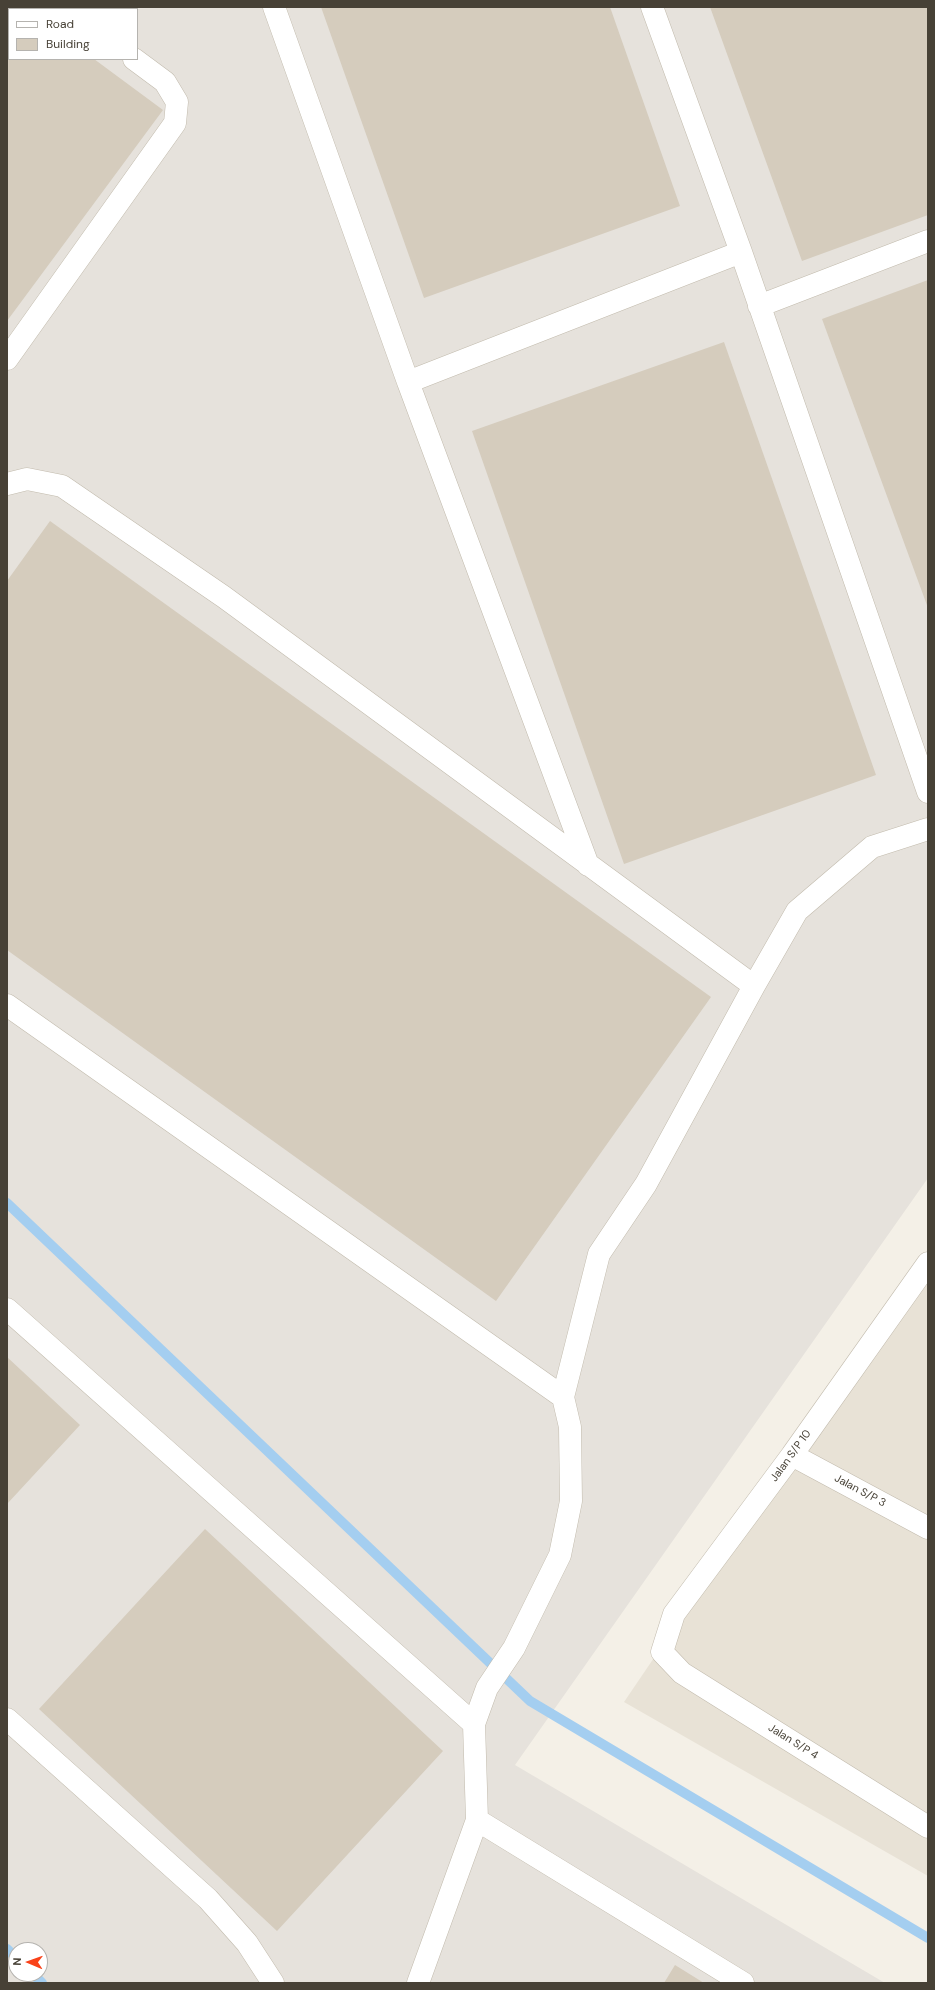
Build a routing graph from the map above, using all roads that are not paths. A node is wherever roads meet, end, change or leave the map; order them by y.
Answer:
1 (274, 7) edge
2 (652, 7) edge
3 (135, 60) edge
4 (928, 241) edge
5 (741, 252) junction
6 (759, 306) junction
7 (7, 359) edge
8 (408, 382) junction
9 (7, 484) edge
10 (928, 792) edge
11 (928, 829) edge
12 (588, 865) junction
13 (754, 986) junction
14 (7, 1005) edge
15 (928, 1263) edge
16 (7, 1309) edge
17 (563, 1397) junction
18 (792, 1454) junction
19 (928, 1528) edge
20 (662, 1652) joint
21 (7, 1719) edge
22 (474, 1724) junction
23 (477, 1820) junction
24 (928, 1827) edge
25 (273, 1983) edge
26 (418, 1983) edge
27 (743, 1983) edge

1 - 8 street
2 - 5 street
3 - 7 street
4 - 6 street
5 - 6 street
5 - 8 street
6 - 10 street
8 - 12 street
9 - 12 street
11 - 13 street
12 - 13 street
13 - 17 street
14 - 17 street
15 - 18 street, Jalan S/P 10
16 - 22 street
17 - 22 street
18 - 19 street, Jalan S/P 3
18 - 20 street, Jalan S/P 10
20 - 24 street, Jalan S/P 4
21 - 25 street
22 - 23 street
23 - 26 street
23 - 27 street

